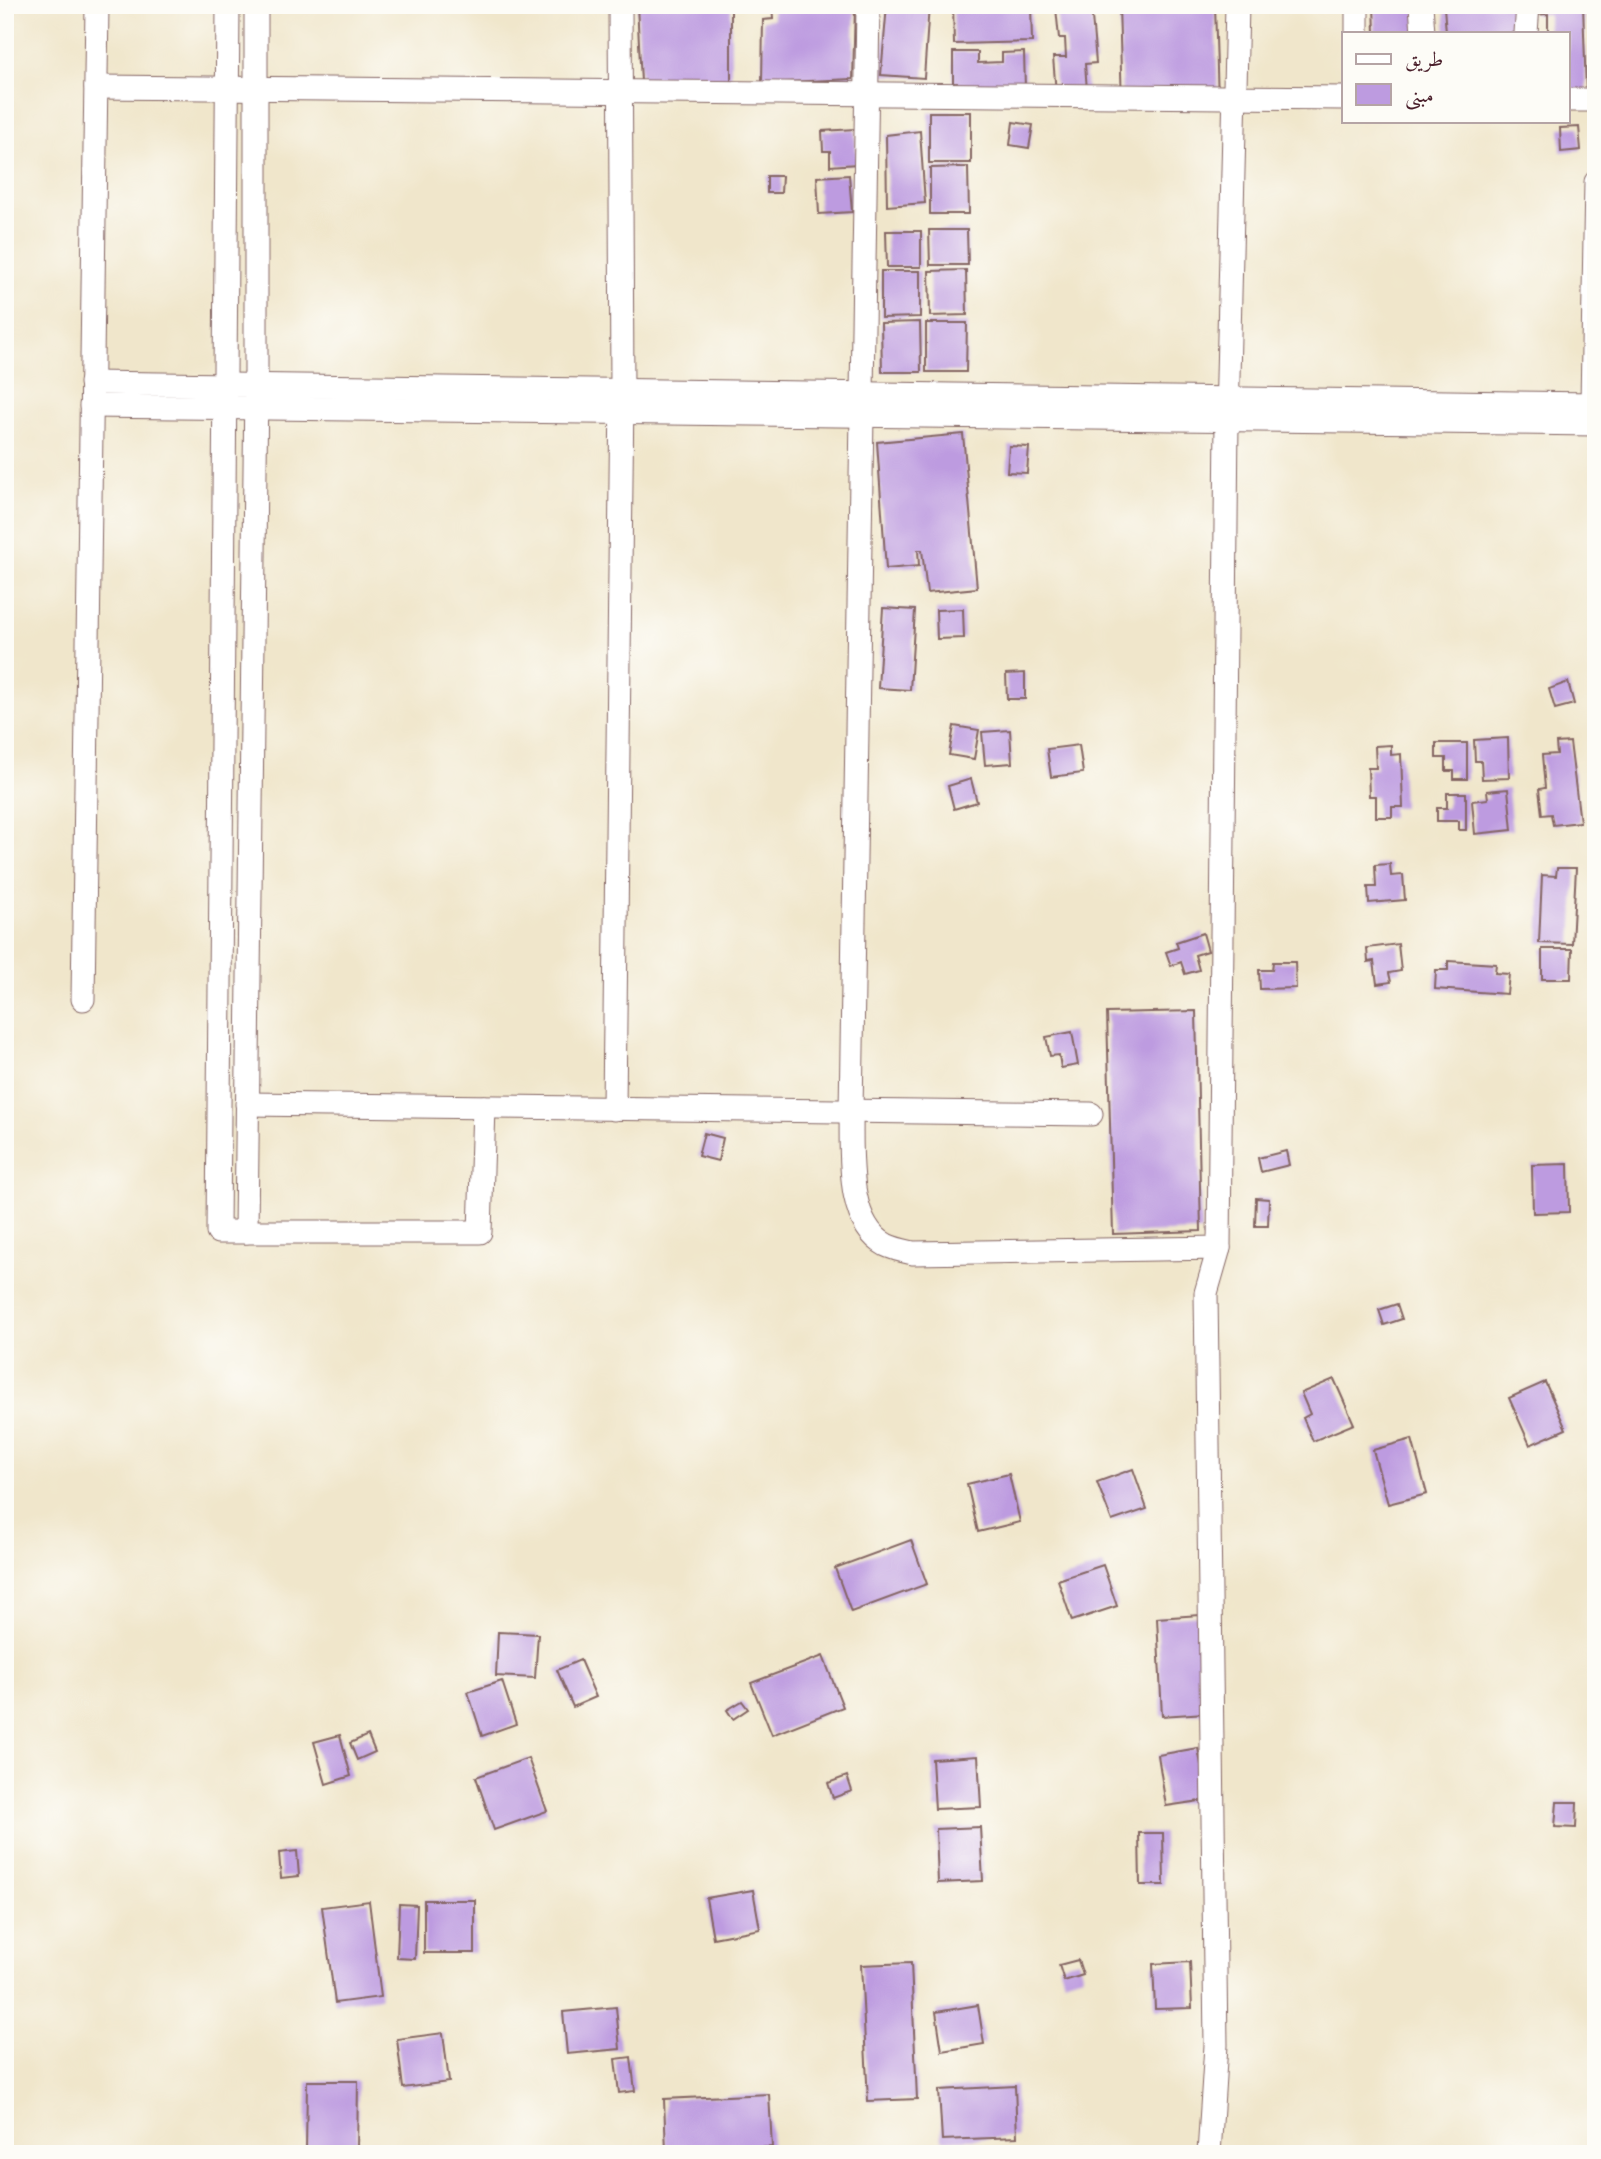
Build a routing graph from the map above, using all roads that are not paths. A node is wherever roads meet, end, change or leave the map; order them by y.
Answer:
1 (97, 5) edge
2 (228, 5) edge
3 (256, 5) edge
4 (620, 5) edge
5 (868, 5) edge
6 (1237, 5) edge
7 (1357, 5) edge
8 (1421, 5) edge
9 (1528, 5) edge
10 (1357, 32) edge
11 (1423, 32) edge
12 (1526, 32) edge
13 (96, 87) junction
14 (227, 88) junction
15 (256, 88) junction
16 (621, 92) junction
17 (867, 94) junction
18 (1236, 97) junction
19 (1342, 98) edge
20 (1570, 100) edge
21 (1596, 100) edge
22 (1596, 182) edge
23 (1595, 217) edge
24 (225, 384) junction
25 (91, 394) junction
26 (256, 396) junction
27 (622, 401) junction
28 (862, 404) junction
29 (225, 407) junction
30 (1227, 409) junction
31 (1594, 410) edge
32 (83, 999) dead end
33 (247, 1104) junction
34 (484, 1107) junction
35 (614, 1109) junction
36 (851, 1112) junction
37 (1091, 1114) dead end
38 (246, 1232) junction
39 (1219, 1248) junction
40 (1209, 2154) edge

1 - 13 street
2 - 14 street
3 - 15 street
4 - 16 street
5 - 17 street
6 - 18 street
7 - 10 street
8 - 11 street
9 - 12 street
13 - 14 street
13 - 25 street
14 - 15 street
14 - 24 street
15 - 16 street
15 - 26 street
16 - 17 street
16 - 27 street
17 - 18 street
17 - 28 street
18 - 19 street
18 - 30 street
20 - 21 street
22 - 23 street
23 - 31 street
24 - 25 street
24 - 26 street
24 - 29 street
25 - 29 street
25 - 32 street
26 - 27 street
26 - 29 street
26 - 33 street
27 - 28 street
27 - 35 street
28 - 30 street
28 - 36 street
29 - 38 street
30 - 31 street
30 - 39 street
33 - 34 street
33 - 38 street
34 - 35 street
34 - 38 street
35 - 36 street
36 - 37 street
36 - 39 street
39 - 40 street

